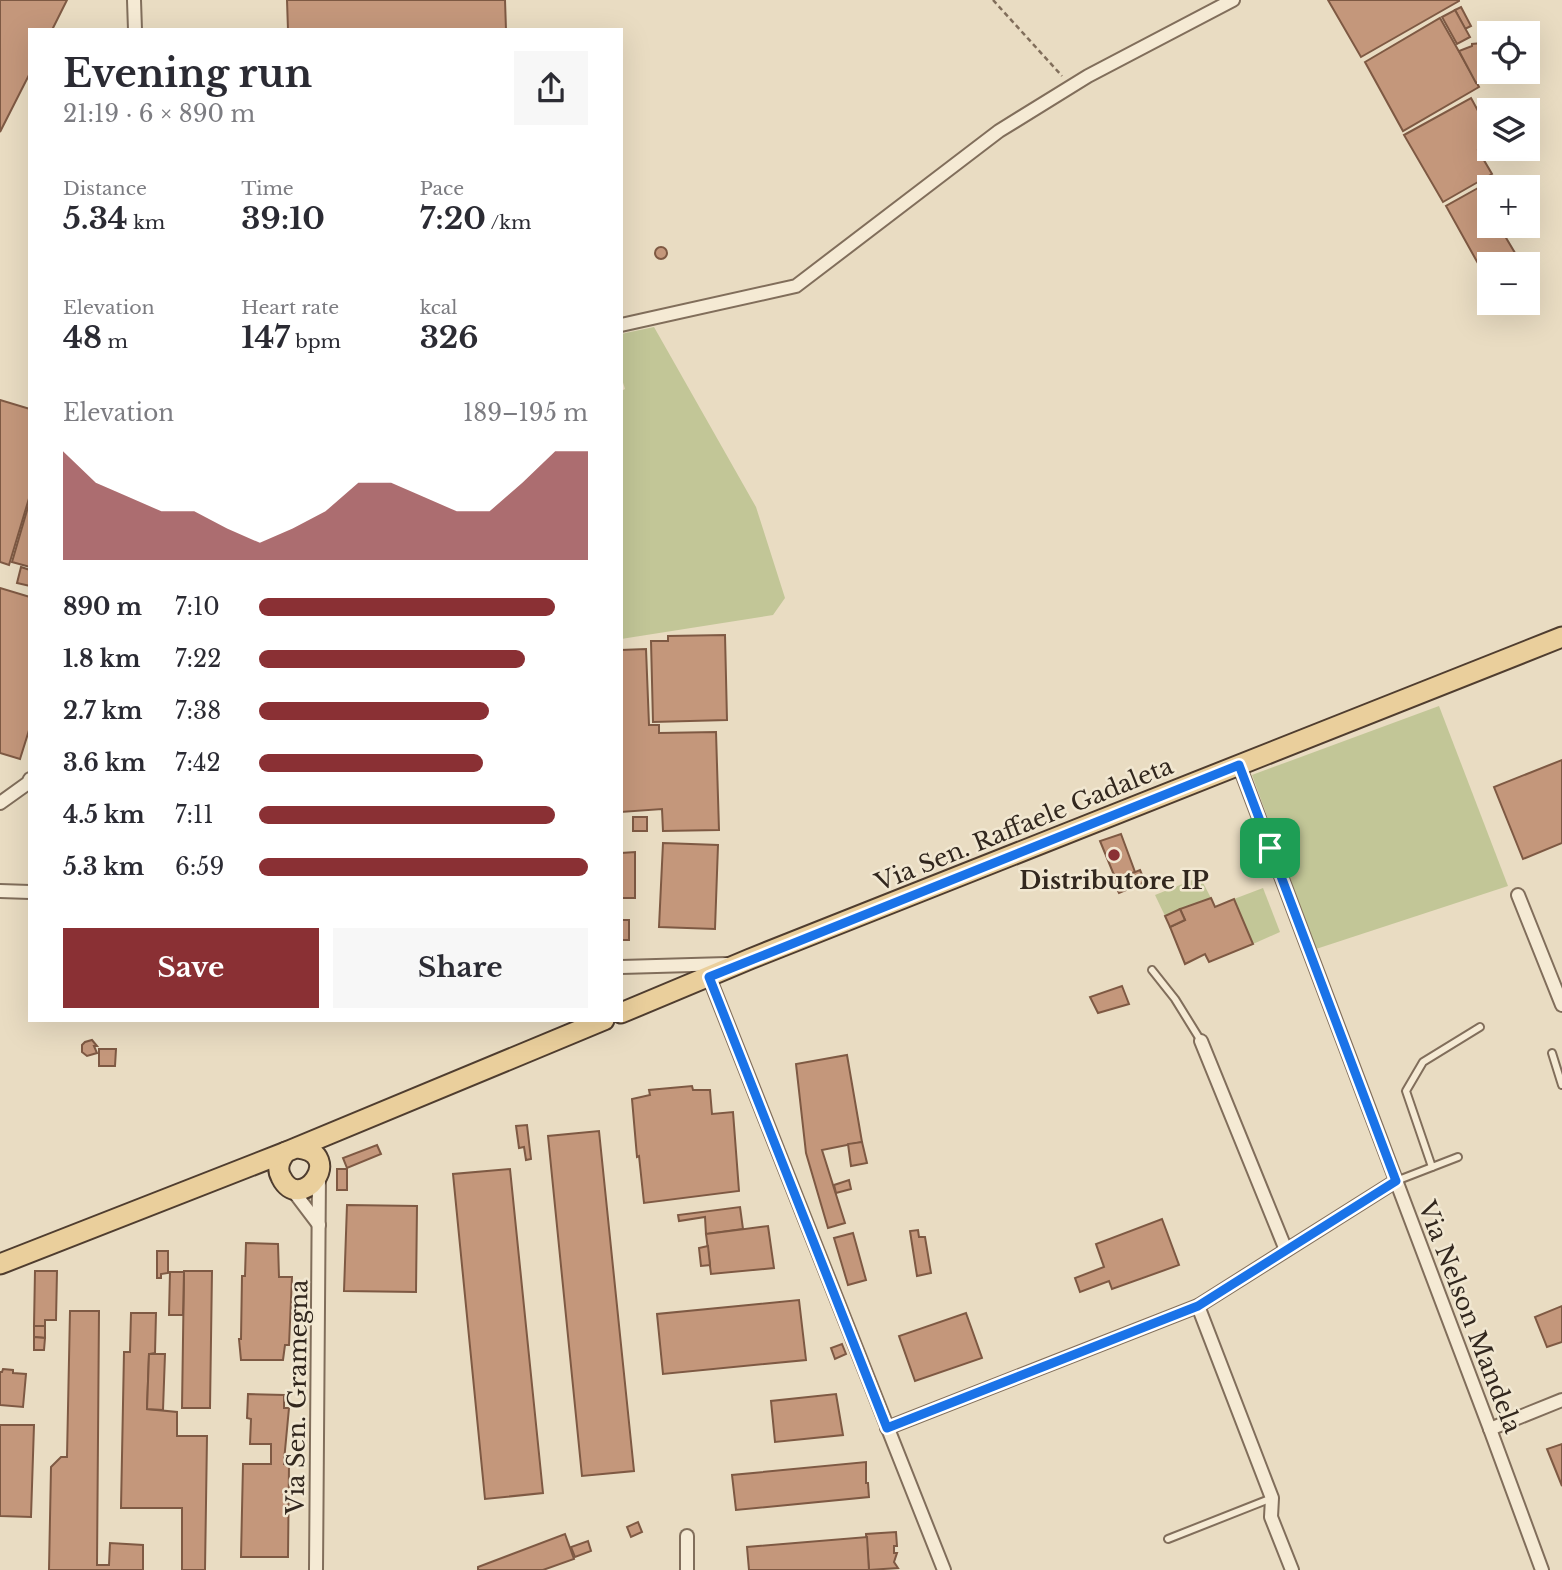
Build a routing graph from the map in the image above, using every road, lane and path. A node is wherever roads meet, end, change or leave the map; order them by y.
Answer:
1 (134, 0) edge
2 (993, 0) edge
3 (1233, 0) edge
4 (135, 28) edge
5 (1072, 86) junction
6 (623, 325) edge
7 (1562, 637) edge
8 (1239, 765) junction
9 (28, 783) edge
10 (0, 803) edge
11 (0, 891) edge
12 (28, 892) edge
13 (1518, 895) dead end
14 (738, 964) junction
15 (623, 967) edge
16 (1152, 970) dead end
17 (709, 977) junction
18 (1562, 1005) edge
19 (623, 1012) edge
20 (599, 1022) edge
21 (1480, 1027) dead end
22 (1201, 1041) joint
23 (1552, 1053) dead end
24 (1562, 1086) edge
25 (349, 1125) junction
26 (292, 1150) junction
27 (1458, 1157) dead end
28 (1432, 1167) junction
29 (319, 1168) junction
30 (236, 1170) junction
31 (1396, 1181) junction
32 (286, 1183) junction
33 (320, 1225) junction
34 (1286, 1250) junction
35 (0, 1264) edge
36 (1198, 1306) junction
37 (1562, 1400) edge
38 (887, 1428) junction
39 (1490, 1429) junction
40 (1272, 1498) junction
41 (687, 1536) dead end
42 (1168, 1539) dead end
43 (316, 1570) edge
44 (687, 1570) edge
45 (944, 1570) edge
46 (1292, 1570) edge
47 (1542, 1570) edge

1 - 4 street
2 - 5 path
3 - 5 street
5 - 6 street
7 - 8 main road, Via Sen. Raffaele Gadaleta
8 - 14 main road, Via Sen. Raffaele Gadaleta
8 - 31 street, Via Nelson Mandela
9 - 10 street
11 - 12 street
13 - 18 street
14 - 15 street
14 - 17 main road, Via Sen. Raffaele Gadaleta
16 - 22 lane
17 - 19 main road, Via Sen. Raffaele Gadaleta
17 - 38 street
20 - 25 main road
21 - 28 lane
22 - 34 street
23 - 24 lane
25 - 26 main road
25 - 29 main road
26 - 29 main road
26 - 30 main road
26 - 32 main road
27 - 28 lane
28 - 31 lane
29 - 32 main road
29 - 33 street, Via Sen. Gramegna
30 - 32 main road
30 - 35 main road
31 - 34 street
31 - 39 street, Via Nelson Mandela
32 - 33 street
33 - 43 street, Via Sen. Gramegna
34 - 36 street
36 - 38 street
36 - 40 street
37 - 39 street
38 - 45 street
39 - 47 street, Via Nelson Mandela
40 - 42 lane
40 - 46 street
41 - 44 street

